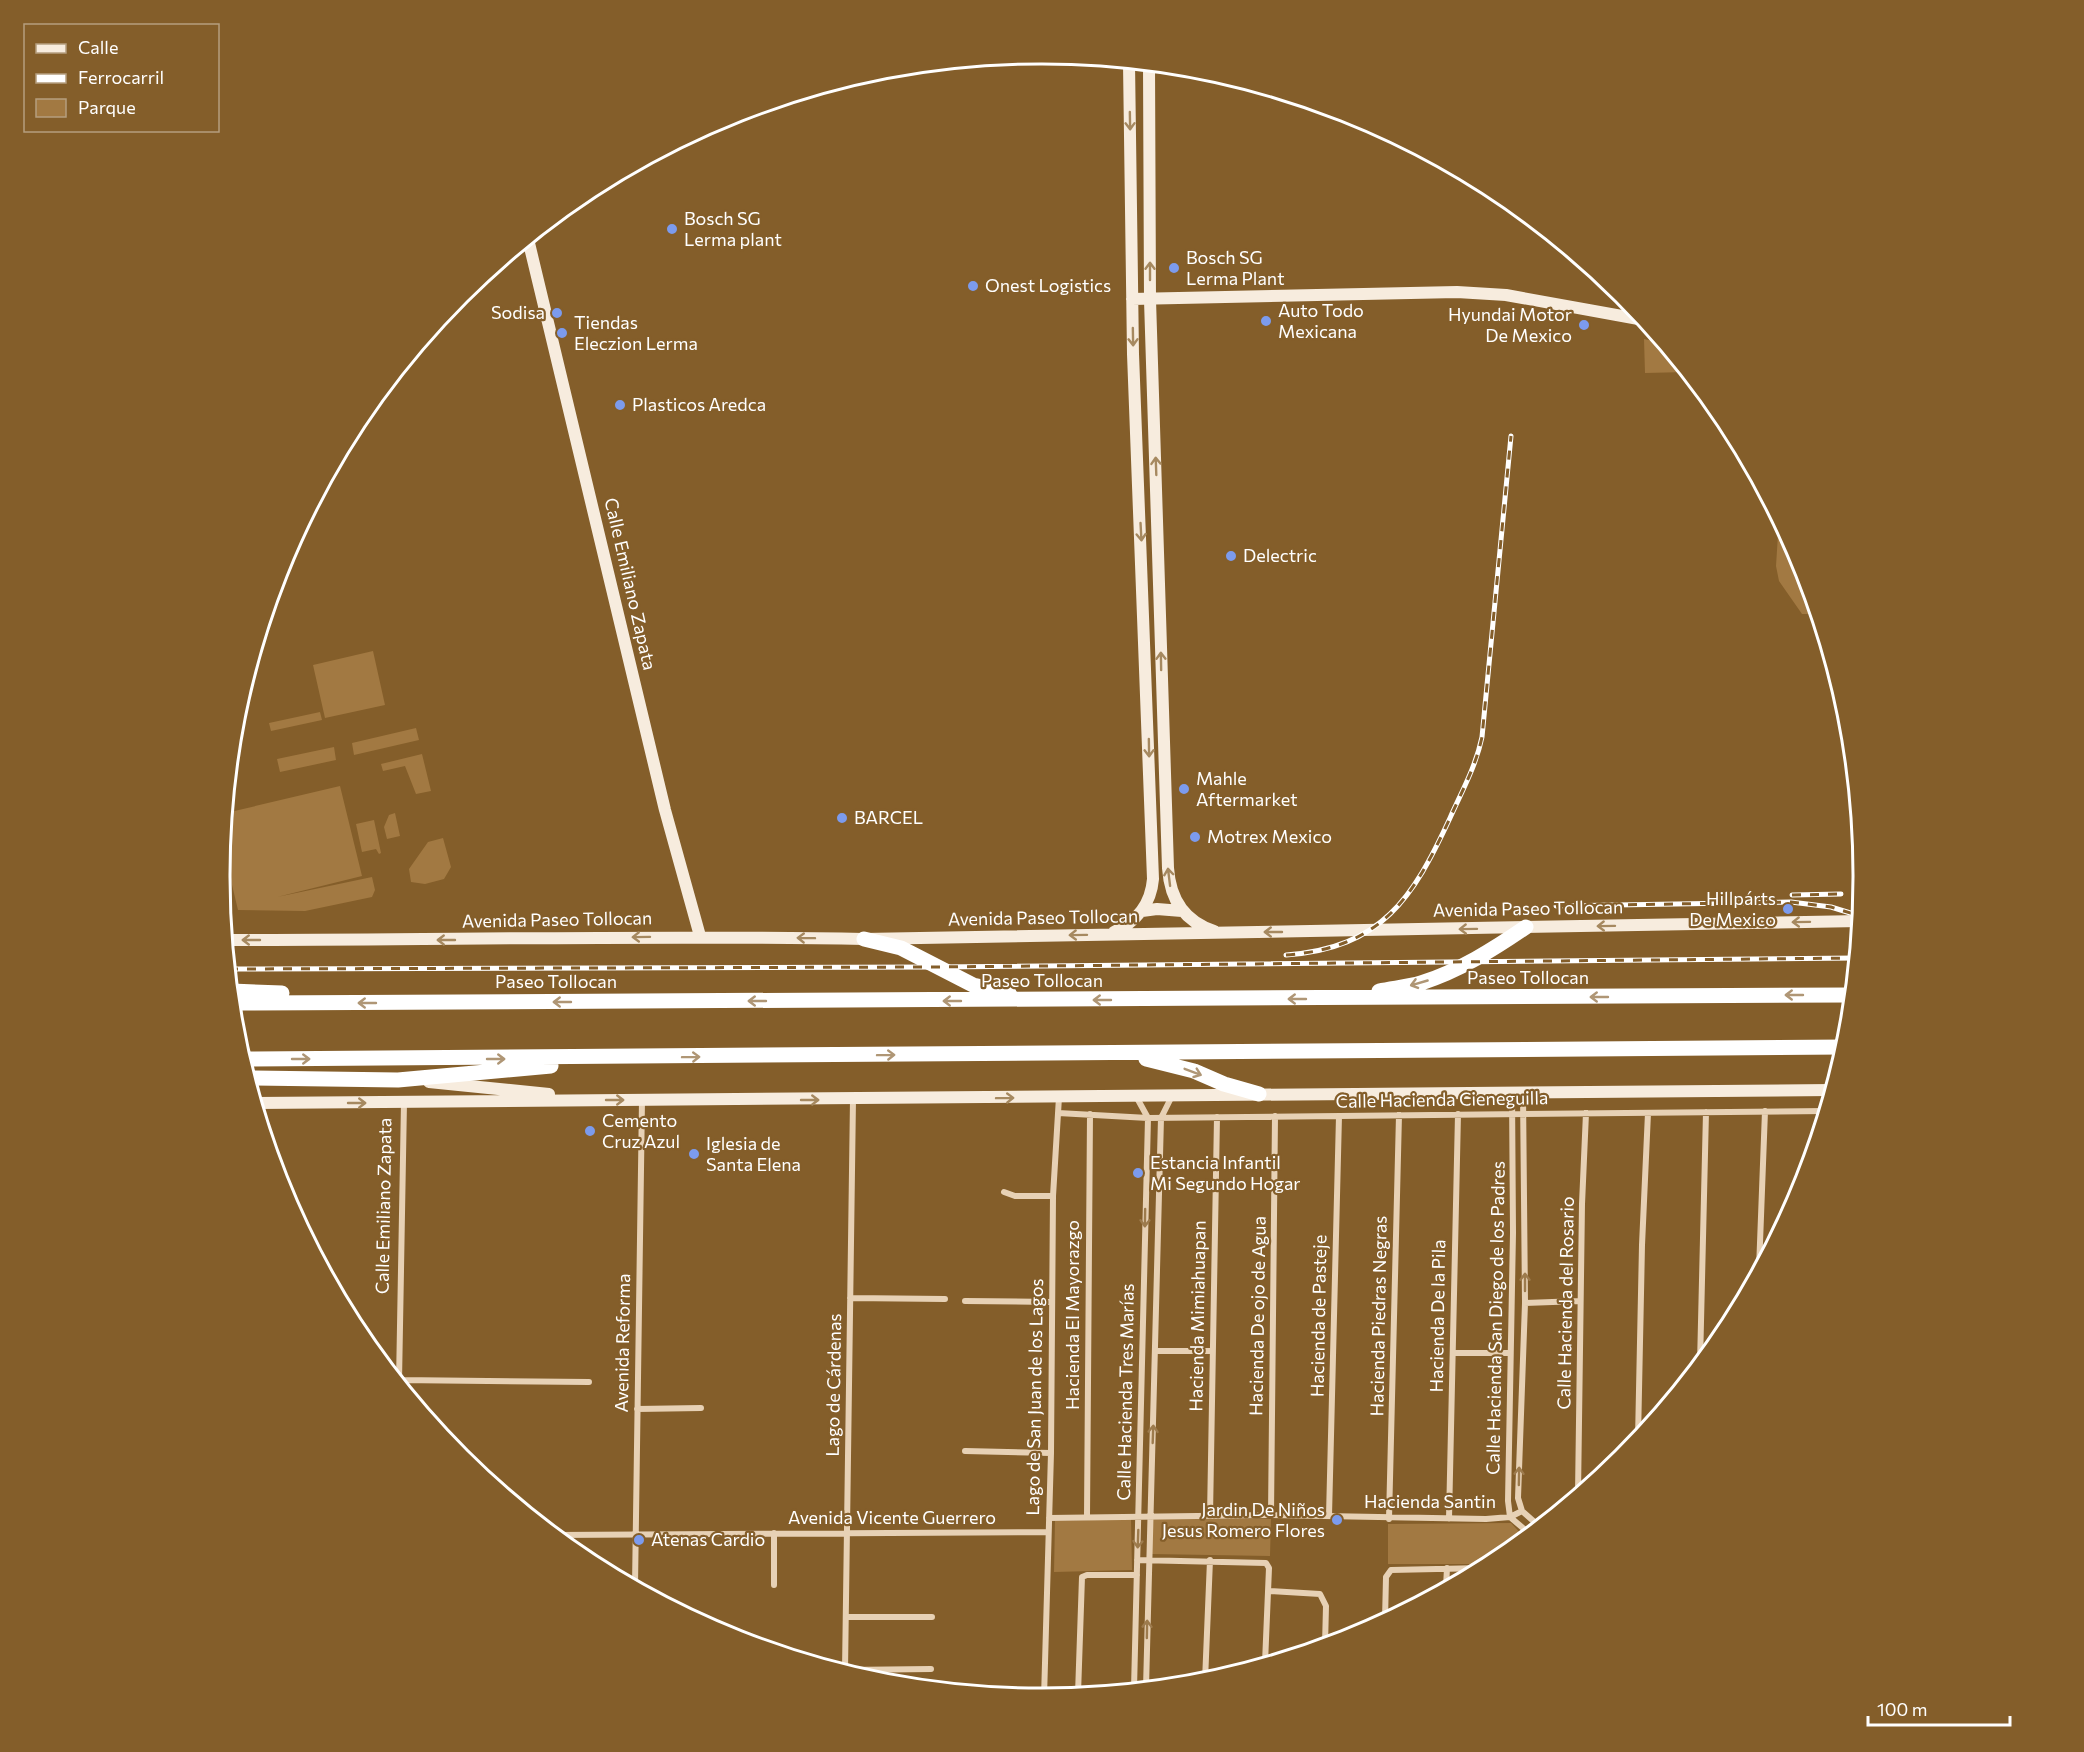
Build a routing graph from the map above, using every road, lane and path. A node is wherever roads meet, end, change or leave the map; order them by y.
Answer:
1 (1129, 69) edge
2 (1149, 71) edge
3 (530, 247) edge
4 (1132, 299) junction
5 (1150, 300) junction
6 (1630, 317) edge
7 (1143, 565) junction
8 (1159, 566) junction
9 (1148, 720) junction
10 (1162, 720) junction
11 (1150, 796) junction
12 (1165, 796) junction
13 (1142, 911) junction
14 (1182, 911) junction
15 (1852, 921) edge
16 (1526, 927) junction
17 (1218, 932) junction
18 (1102, 935) junction
19 (700, 936) junction
20 (864, 939) junction
21 (233, 940) edge
22 (239, 991) edge
23 (1845, 995) edge
24 (1355, 999) junction
25 (1031, 1001) junction
26 (241, 1003) edge
27 (322, 1003) junction
28 (1835, 1047) edge
29 (1116, 1053) junction
30 (567, 1058) junction
31 (252, 1059) edge
32 (256, 1078) edge
33 (398, 1080) junction
34 (1825, 1090) edge
35 (1518, 1093) junction
36 (1259, 1094) junction
37 (1059, 1097) junction
38 (1137, 1098) junction
39 (1171, 1098) junction
40 (853, 1099) junction
41 (576, 1100) junction
42 (642, 1100) junction
43 (404, 1102) junction
44 (263, 1103) edge
45 (1765, 1111) junction
46 (1706, 1112) junction
47 (1818, 1112) edge
48 (1058, 1113) junction
49 (1586, 1113) junction
50 (1648, 1113) junction
51 (1090, 1114) junction
52 (1458, 1114) junction
53 (1513, 1114) junction
54 (1524, 1114) junction
55 (1399, 1115) junction
56 (1275, 1116) junction
57 (1339, 1116) junction
58 (1217, 1117) junction
59 (1148, 1118) junction
60 (1161, 1118) junction
61 (1004, 1192) dead end
62 (1053, 1196) junction
63 (1513, 1233) junction
64 (1524, 1233) junction
65 (1760, 1255) edge
66 (1144, 1264) junction
67 (1157, 1264) junction
68 (850, 1298) junction
69 (945, 1299) dead end
70 (966, 1301) dead end
71 (1580, 1301) junction
72 (1051, 1302) junction
73 (1525, 1303) junction
74 (1700, 1350) edge
75 (1155, 1351) junction
76 (1211, 1351) junction
77 (1452, 1353) junction
78 (1510, 1353) junction
79 (399, 1371) edge
80 (407, 1381) edge
81 (589, 1382) dead end
82 (1521, 1401) junction
83 (1509, 1402) junction
84 (701, 1408) dead end
85 (637, 1409) junction
86 (1141, 1412) junction
87 (1153, 1412) junction
88 (1638, 1426) edge
89 (965, 1451) dead end
90 (1051, 1453) junction
91 (1578, 1485) edge
92 (1522, 1511) junction
93 (1138, 1515) junction
94 (1150, 1515) junction
95 (1210, 1515) junction
96 (1271, 1515) junction
97 (1329, 1516) junction
98 (1087, 1517) junction
99 (1510, 1517) junction
100 (1049, 1518) junction
101 (1389, 1519) junction
102 (1449, 1519) junction
103 (1534, 1522) edge
104 (1524, 1529) edge
105 (1048, 1532) junction
106 (774, 1533) junction
107 (847, 1533) junction
108 (636, 1534) junction
109 (569, 1535) edge
110 (1137, 1560) junction
111 (1149, 1560) junction
112 (1210, 1560) junction
113 (1447, 1568) junction
114 (1466, 1568) edge
115 (1137, 1575) junction
116 (635, 1578) edge
117 (1446, 1580) edge
118 (774, 1585) dead end
119 (1268, 1591) junction
120 (1385, 1611) edge
121 (846, 1617) junction
122 (932, 1617) dead end
123 (1325, 1636) edge
124 (1265, 1656) edge
125 (845, 1663) edge
126 (931, 1669) dead end
127 (876, 1670) edge
128 (1205, 1671) edge
129 (1146, 1681) edge
130 (1134, 1682) edge
131 (1078, 1687) edge
132 (1044, 1688) edge

1 -> 4 main road
5 -> 2 main road
3 - 19 main road, Calle Emiliano Zapata
4 - 5 main road
4 -> 7 main road
5 - 6 main road
8 -> 5 main road
7 - 8 street
7 - 9 main road
10 -> 8 main road
9 - 10 street
9 -> 11 main road
10 - 12 main road
11 - 12 street
11 - 13 main road
14 -> 12 main road
13 - 14 main road
13 - 18 main road
14 - 17 main road
15 -> 16 main road, Avenida Paseo Tollocan
16 -> 17 main road, Avenida Paseo Tollocan
16 -> 24 highway
17 - 18 main road, Avenida Paseo Tollocan
18 -> 20 main road, Avenida Paseo Tollocan
20 -> 19 main road, Avenida Paseo Tollocan
19 -> 21 main road, Avenida Paseo Tollocan
20 - 25 highway
22 - 27 highway
23 -> 24 highway, Paseo Tollocan
24 -> 25 highway, Paseo Tollocan
25 -> 27 highway, Paseo Tollocan
26 - 27 highway, Paseo Tollocan
28 - 29 highway
30 -> 29 highway
29 -> 36 highway
31 -> 30 highway
30 - 33 highway
32 - 33 highway
33 - 41 main road
34 - 35 main road
35 - 36 main road
35 - 53 street, Calle Hacienda San Diego de los Padres
35 - 54 street, Calle Hacienda San Diego de los Padres
36 - 39 main road
37 - 38 main road
40 -> 37 main road
37 - 48 street, Lago de San Juan de los Lagos
38 - 39 main road
38 - 59 street
39 - 60 street, Calle Hacienda Tres Marías
42 -> 40 main road
40 - 68 street, Lago de Cárdenas
41 -> 42 main road
41 - 43 main road
42 - 85 street, Avenida Reforma
44 -> 43 main road
43 - 79 street, Calle Emiliano Zapata
45 - 46 street, Calle Hacienda Cieneguilla
45 - 47 street, Calle Hacienda Cieneguilla
45 - 65 street
46 - 50 street, Calle Hacienda Cieneguilla
46 - 74 street
48 - 51 street, Calle Hacienda Cieneguilla
48 - 62 street, Lago de San Juan de los Lagos
49 - 50 street, Calle Hacienda Cieneguilla
49 - 54 street, Calle Hacienda Cieneguilla
49 - 71 street, Calle Hacienda del Rosario
50 - 88 street
51 - 59 street, Calle Hacienda Cieneguilla
51 - 98 street, Hacienda El Mayorazgo
52 - 53 street, Calle Hacienda Cieneguilla
52 - 55 street, Calle Hacienda Cieneguilla
52 - 77 street, Hacienda De la Pila
53 - 54 street, Calle Hacienda Cieneguilla
53 - 63 street, Calle Hacienda San Diego de los Padres
54 - 64 street, Calle Hacienda San Diego de los Padres
55 - 57 street, Calle Hacienda Cieneguilla
55 - 101 street, Hacienda Piedras Negras
56 - 57 street, Calle Hacienda Cieneguilla
56 - 58 street, Calle Hacienda Cieneguilla
56 - 96 street, Hacienda De ojo de Agua
57 - 97 street, Hacienda de Pasteje
58 - 60 street, Calle Hacienda Cieneguilla
58 - 76 street, Hacienda Mimiahuapan
59 - 60 street, Calle Hacienda Cieneguilla
59 -> 66 street, Calle Hacienda Tres Marías
60 - 67 street, Calle Hacienda Tres Marías
61 - 62 street
62 - 72 street, Lago de San Juan de los Lagos
63 - 64 street
63 - 78 street, Calle Hacienda San Diego de los Padres
73 -> 64 street, Calle Hacienda San Diego de los Padres
66 - 67 street
66 - 86 street, Calle Hacienda Tres Marías
67 - 75 street, Calle Hacienda Tres Marías
68 - 69 street
68 - 107 street, Lago de Cárdenas
70 - 72 street
71 - 73 street
71 - 91 street, Calle Hacienda del Rosario
72 - 90 street, Lago de San Juan de los Lagos
73 - 82 street, Calle Hacienda San Diego de los Padres
75 - 76 street
75 - 87 street, Calle Hacienda Tres Marías
76 - 95 street, Hacienda Mimiahuapan
77 - 78 street
77 - 102 street, Hacienda De la Pila
78 - 83 street, Calle Hacienda San Diego de los Padres
80 - 81 street
82 - 83 street
92 -> 82 street, Calle Hacienda San Diego de los Padres
83 - 99 street, Calle Hacienda San Diego de los Padres
84 - 85 street
85 - 108 street, Avenida Reforma
86 - 87 street
86 - 93 street, Calle Hacienda Tres Marías
94 -> 87 street, Calle Hacienda Tres Marías
89 - 90 street
90 - 100 street, Lago de San Juan de los Lagos
92 - 99 street, Hacienda Santin
92 - 103 street
93 - 94 street, Hacienda Santin
93 - 98 street, Hacienda Santin
93 -> 110 street, Calle Hacienda Tres Marías
94 - 95 street, Hacienda Santin
94 - 111 street, Calle Hacienda Tres Marías
95 - 96 street, Hacienda Santin
96 - 97 street, Hacienda Santin
97 - 101 street, Hacienda Santin
98 - 100 street, Hacienda Santin
99 - 102 street, Hacienda Santin
99 - 104 street
100 - 105 street, Lago de San Juan de los Lagos
101 - 102 street, Hacienda Santin
105 - 107 street, Avenida Vicente Guerrero
105 - 132 street, Lago de San Juan de los Lagos
106 - 107 street, Avenida Vicente Guerrero
106 - 108 street, Avenida Vicente Guerrero
106 - 118 street
107 - 121 street, Lago de Cárdenas
108 - 109 street, Avenida Vicente Guerrero
108 - 116 street, Avenida Reforma
110 - 111 street
110 - 115 street, Calle Hacienda Tres Marías
111 - 112 street
129 -> 111 street, Calle Hacienda Tres Marías
112 - 119 street
112 - 128 street
113 - 114 street
113 - 117 street
113 - 120 street
115 - 130 street, Calle Hacienda Tres Marías
115 - 131 street
119 - 123 street
119 - 124 street
121 - 122 street
121 - 125 street, Lago de Cárdenas
126 - 127 street

